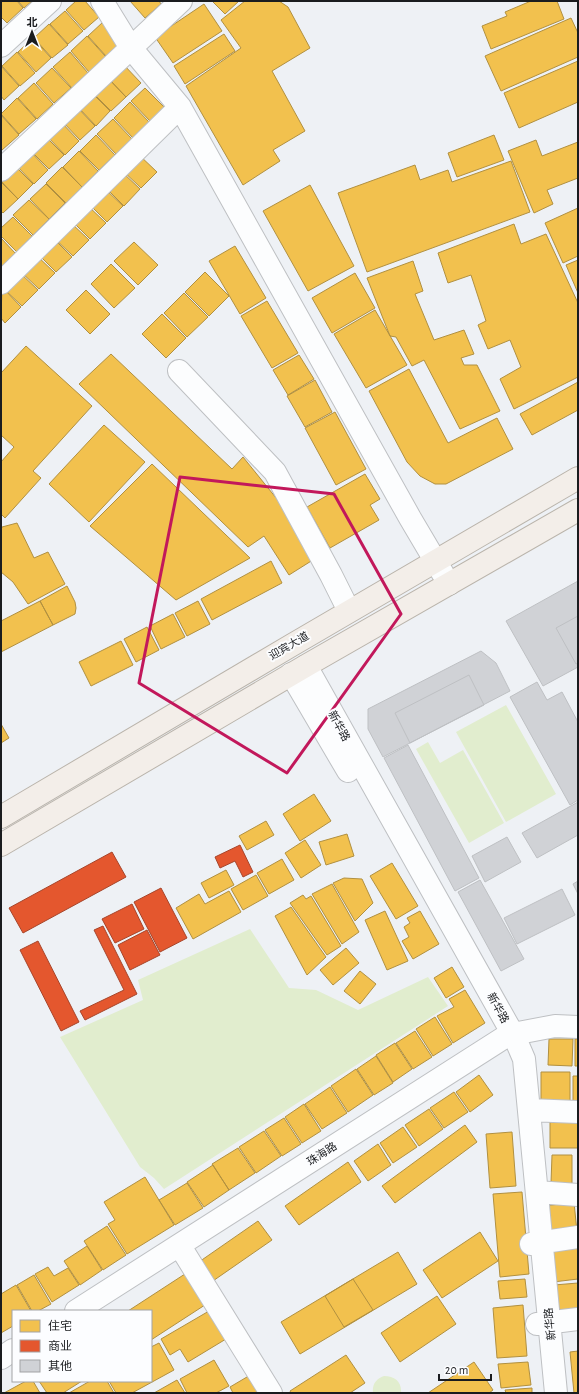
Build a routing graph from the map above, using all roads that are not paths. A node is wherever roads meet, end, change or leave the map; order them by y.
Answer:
1 (50, 1) edge
2 (102, 1) edge
3 (181, 1) edge
4 (1, 46) edge
5 (131, 48) junction
6 (180, 106) junction
7 (1, 170) edge
8 (1, 284) edge
9 (179, 371) dead end
10 (578, 478) edge
11 (578, 510) edge
12 (436, 560) junction
13 (449, 584) junction
14 (349, 611) junction
15 (298, 670) junction
16 (1, 817) edge
17 (1, 845) edge
18 (578, 1027) edge
19 (578, 1032) edge
20 (510, 1037) junction
21 (529, 1110) junction
22 (578, 1112) edge
23 (537, 1192) junction
24 (578, 1195) edge
25 (578, 1237) edge
26 (578, 1242) edge
27 (537, 1246) junction
28 (183, 1251) junction
29 (78, 1310) edge
30 (88, 1310) edge
31 (578, 1319) edge
32 (578, 1324) edge
33 (544, 1326) junction
34 (12, 1351) edge
35 (1, 1358) edge
36 (12, 1358) edge
37 (1, 1364) edge
38 (271, 1393) edge
39 (543, 1393) edge
40 (556, 1393) edge

1 - 4 street
2 - 5 street
3 - 5 street
5 - 6 street
5 - 7 street
6 - 8 street
6 - 12 street
9 - 14 street
10 - 12 main road, 迎宾大道
11 - 13 main road
12 - 13 street
12 - 14 main road, 迎宾大道
13 - 15 main road
14 - 16 main road, 迎宾大道
15 - 17 main road
15 - 20 street, 新华路
18 - 20 street, 珠海路
19 - 20 street, 珠海路
20 - 21 street, 新华路
20 - 27 street, 新华路
20 - 28 street, 珠海路
20 - 29 street, 珠海路
21 - 22 street
21 - 23 street, 新华路
23 - 24 street
23 - 27 street, 新华路
25 - 27 street
26 - 27 street
27 - 33 street, 新华路
28 - 30 street, 珠海路
28 - 38 street
31 - 33 street
32 - 33 street
33 - 39 street, 新华路
33 - 40 street, 新华路
34 - 35 street
36 - 37 street

